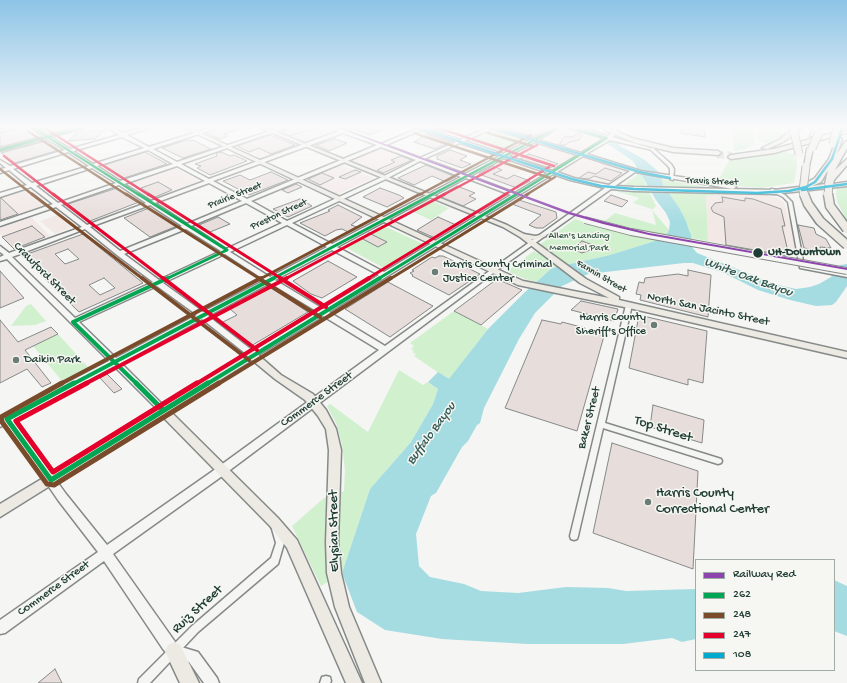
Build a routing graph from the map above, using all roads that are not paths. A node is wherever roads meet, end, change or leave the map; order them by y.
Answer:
1 (39, 159) edge
2 (82, 159) edge
3 (116, 159) edge
4 (167, 159) edge
5 (192, 159) edge
6 (252, 159) edge
7 (268, 159) edge
8 (337, 159) edge
9 (348, 159) edge
10 (420, 159) edge
11 (424, 159) edge
12 (498, 159) edge
13 (512, 159) edge
14 (574, 159) edge
15 (594, 159) edge
16 (664, 159) edge
17 (801, 159) edge
18 (807, 159) edge
19 (825, 159) edge
20 (831, 159) edge
21 (840, 159) edge
22 (0, 161) edge
23 (343, 161) junction
24 (847, 161) edge
25 (259, 162) junction
26 (177, 164) junction
27 (93, 166) junction
28 (804, 167) junction
29 (9, 168) junction
30 (634, 170) junction
31 (0, 171) edge
32 (552, 172) junction
33 (834, 172) junction
34 (468, 175) junction
35 (384, 178) junction
36 (672, 179) junction
37 (299, 180) junction
38 (208, 181) junction
39 (120, 183) junction
40 (807, 183) junction
41 (847, 184) edge
42 (32, 185) junction
43 (610, 187) junction
44 (773, 190) junction
45 (791, 191) junction
46 (518, 193) junction
47 (757, 193) junction
48 (0, 195) edge
49 (428, 196) junction
50 (339, 199) junction
51 (246, 201) junction
52 (151, 203) junction
53 (790, 204) junction
54 (57, 205) junction
55 (573, 214) junction
56 (478, 217) junction
57 (383, 220) junction
58 (286, 223) junction
59 (0, 224) edge
60 (187, 226) junction
61 (86, 227) junction
62 (847, 229) edge
63 (544, 235) junction
64 (522, 236) junction
65 (531, 243) junction
66 (434, 244) junction
67 (847, 245) edge
68 (331, 247) junction
69 (0, 248) edge
70 (227, 250) junction
71 (119, 254) junction
72 (8, 256) junction
73 (0, 259) edge
74 (493, 270) junction
75 (847, 272) edge
76 (384, 275) junction
77 (847, 275) edge
78 (270, 280) junction
79 (156, 283) junction
80 (628, 305) junction
81 (323, 312) junction
82 (202, 315) junction
83 (73, 322) junction
84 (385, 350) junction
85 (253, 355) junction
86 (847, 355) edge
87 (114, 362) junction
88 (313, 403) junction
89 (163, 410) junction
90 (3, 421) edge
91 (600, 424) junction
92 (718, 461) dead end
93 (222, 470) junction
94 (51, 480) junction
95 (0, 512) edge
96 (274, 522) junction
97 (574, 536) dead end
98 (104, 552) junction
99 (0, 628) edge
100 (174, 651) junction
101 (351, 677) edge
102 (143, 683) edge
103 (190, 683) edge
104 (212, 683) edge
105 (372, 683) edge

1 - 29 street
2 - 27 street
3 - 27 street
4 - 26 street
5 - 26 street
6 - 25 main road, North San Jacinto Street
7 - 25 street
8 - 23 main road, Fannin Street
9 - 23 street, Prairie Street
10 - 35 street, Preston Street
11 - 34 street
12 - 34 street
13 - 32 street, Travis Street
14 - 32 street
15 - 30 street
16 - 36 street
17 - 28 highway, bridge
18 - 28 highway
19 - 44 highway
20 - 40 highway
21 - 33 highway
22 - 29 street
23 - 35 main road, Fannin Street
23 - 37 street, Prairie Street
24 - 33 highway
25 - 37 main road, North San Jacinto Street
25 - 38 street
26 - 38 street
26 - 39 street
27 - 39 street
27 - 42 street
28 - 40 highway, bridge
29 - 31 street
29 - 42 street
30 - 36 street
30 - 43 street, Commerce Street
32 - 43 street, Travis Street
32 - 46 street
33 - 62 highway, bridge
34 - 46 street
34 - 49 street
35 - 49 main road, Fannin Street
35 - 50 street, Preston Street
36 - 44 street
37 - 50 main road, North San Jacinto Street
37 - 51 street, Prairie Street
38 - 51 street
38 - 52 street
39 - 52 street
39 - 54 street
40 - 44 highway
40 - 45 highway
40 - 67 highway, bridge
41 - 45 highway
42 - 48 street
42 - 54 street
43 - 47 street, Travis Street
43 - 55 street, Commerce Street
44 - 45 highway
44 - 47 street, Travis Street
44 - 53 street
45 - 53 highway
46 - 56 street
47 - 53 street
49 - 56 main road, Fannin Street
49 - 57 street
50 - 57 main road, North San Jacinto Street
50 - 58 street, Preston Street
51 - 58 street
51 - 60 street, Prairie Street
52 - 60 street
52 - 61 street
53 - 77 street
54 - 59 street
54 - 61 street
55 - 63 street, Commerce Street
55 - 75 street, bridge
56 - 64 main road, Fannin Street
56 - 66 street
57 - 66 main road, North San Jacinto Street
57 - 68 street
58 - 68 street
58 - 70 street, Preston Street
60 - 70 street
60 - 71 street, Prairie Street
61 - 71 street
61 - 72 street
63 - 64 main road
63 - 65 street, Commerce Street
64 - 65 main road, Fannin Street
65 - 74 street, Commerce Street
65 - 80 main road, Fannin Street
66 - 74 main road, North San Jacinto Street
66 - 76 street
68 - 76 street
68 - 78 street
69 - 72 street, Crawford Street
70 - 78 street
70 - 79 street, Preston Street
71 - 79 street
72 - 73 street
72 - 83 street, Crawford Street
74 - 80 main road, North San Jacinto Street
74 - 84 street, Commerce Street
76 - 81 street
78 - 81 street
78 - 82 street
79 - 82 street
79 - 83 street, Preston Street
80 - 86 main road, North San Jacinto Street
80 - 91 street, Baker Street
81 - 84 street
81 - 85 street
82 - 85 street
82 - 87 street
83 - 87 street, Crawford Street
84 - 88 street, Commerce Street
85 - 88 main road, Elysian Street
85 - 89 main road
87 - 89 street, Crawford Street
87 - 90 street
88 - 93 street, Commerce Street
88 - 105 main road, Elysian Street
89 - 93 main road, Crawford Street
89 - 94 main road
90 - 94 street
91 - 92 street, Top Street
91 - 97 street, Baker Street
93 - 96 main road
93 - 98 street, Commerce Street
94 - 95 main road
94 - 98 street
96 - 100 street, Ruiz Street
96 - 101 main road
98 - 99 street, Commerce Street
98 - 100 street
100 - 102 street, Ruiz Street
100 - 103 highway
100 - 104 street

